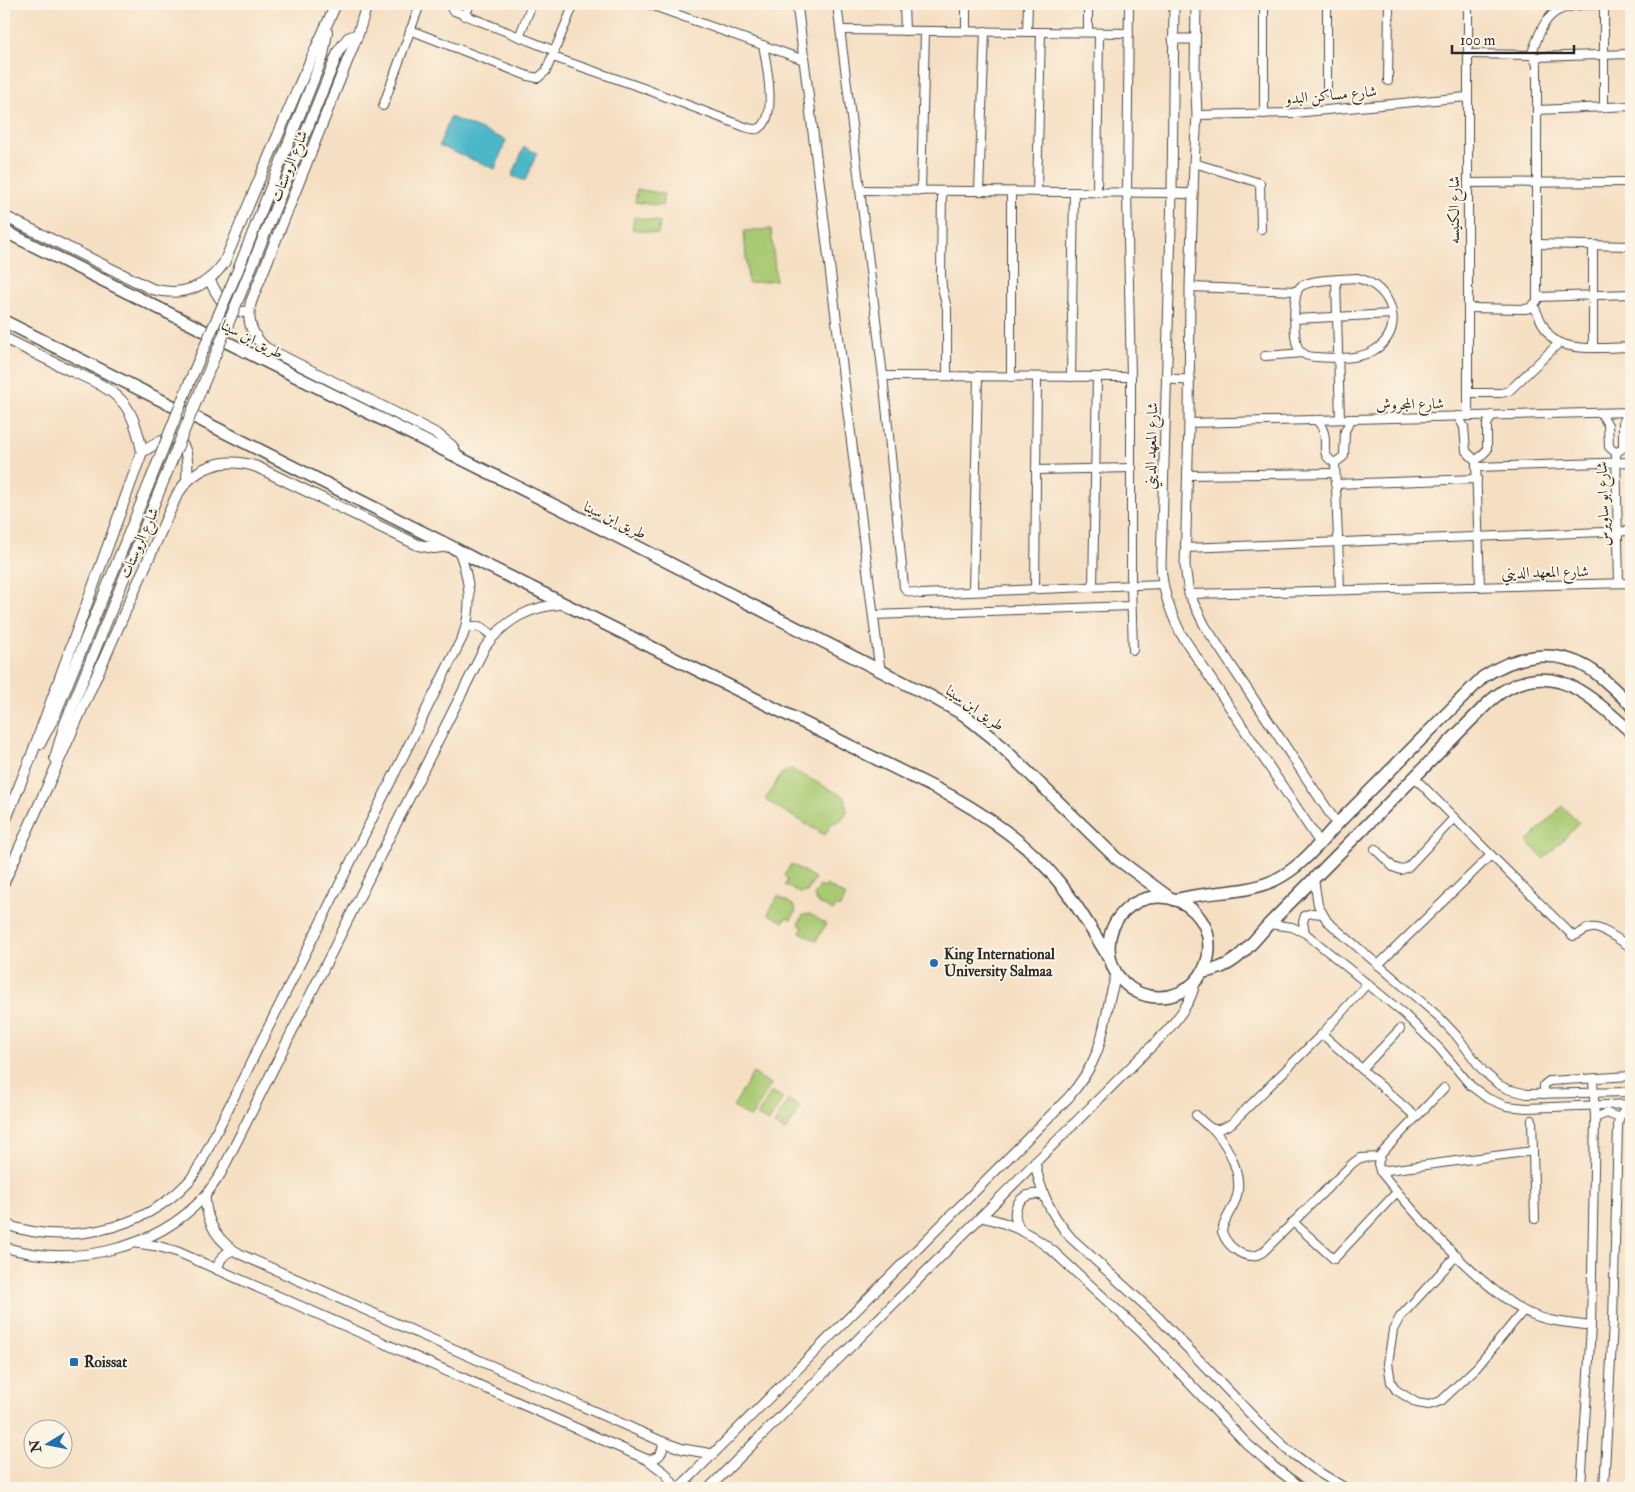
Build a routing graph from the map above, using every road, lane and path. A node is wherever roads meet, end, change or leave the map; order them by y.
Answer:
1 (336, 4) edge
2 (367, 4) edge
3 (420, 4) edge
4 (470, 4) edge
5 (532, 4) edge
6 (574, 4) edge
7 (648, 4) edge
8 (797, 4) edge
9 (837, 4) edge
10 (904, 4) edge
11 (966, 4) edge
12 (1028, 4) edge
13 (1088, 4) edge
14 (1129, 4) edge
15 (1174, 4) edge
16 (1196, 4) edge
17 (1264, 4) edge
18 (1327, 4) edge
19 (1389, 4) edge
20 (1468, 4) edge
21 (1604, 4) edge
22 (1613, 4) edge
23 (1557, 7) edge
24 (452, 10) dead end
25 (465, 16) junction
26 (328, 23) junction
27 (410, 30) junction
28 (841, 30) junction
29 (904, 30) junction
30 (925, 31) junction
31 (966, 31) junction
32 (984, 31) junction
33 (1027, 32) junction
34 (1041, 32) junction
35 (1088, 32) junction
36 (1099, 32) junction
37 (1129, 33) junction
38 (358, 34) junction
39 (519, 37) junction
40 (1173, 39) junction
41 (1195, 39) junction
42 (763, 45) junction
43 (554, 54) junction
44 (1467, 54) junction
45 (1631, 54) edge
46 (1604, 55) junction
47 (1532, 56) junction
48 (804, 60) junction
49 (1388, 81) dead end
50 (1327, 92) dead end
51 (1468, 97) junction
52 (383, 106) dead end
53 (1631, 106) edge
54 (1604, 108) junction
55 (1537, 110) junction
56 (1264, 114) junction
57 (1197, 115) junction
58 (1194, 163) junction
59 (1631, 182) edge
60 (1468, 183) junction
61 (1537, 183) junction
62 (860, 190) junction
63 (921, 190) junction
64 (942, 191) junction
65 (979, 191) junction
66 (1011, 192) junction
67 (1037, 192) junction
68 (1074, 192) junction
69 (1096, 192) junction
70 (1127, 193) junction
71 (1172, 193) junction
72 (1193, 194) junction
73 (4, 216) edge
74 (1261, 229) dead end
75 (4, 231) edge
76 (1537, 244) junction
77 (1593, 245) junction
78 (1631, 246) edge
79 (209, 279) junction
80 (1336, 280) junction
81 (1190, 287) junction
82 (1297, 291) junction
83 (1631, 294) edge
84 (1593, 295) junction
85 (1537, 297) junction
86 (1534, 306) junction
87 (1468, 308) junction
88 (248, 312) junction
89 (1392, 314) junction
90 (1337, 317) junction
91 (1295, 319) junction
92 (4, 321) edge
93 (4, 338) edge
94 (1559, 343) junction
95 (1631, 347) edge
96 (1593, 348) junction
97 (1303, 353) junction
98 (1265, 356) dead end
99 (1338, 357) junction
100 (882, 376) junction
101 (947, 376) junction
102 (978, 376) junction
103 (1011, 377) junction
104 (1037, 377) junction
105 (1071, 377) junction
106 (1097, 377) junction
107 (1131, 378) junction
108 (1167, 380) junction
109 (1190, 380) junction
110 (1468, 393) junction
111 (1629, 412) edge
112 (1601, 413) junction
113 (1492, 415) junction
114 (1458, 416) junction
115 (1468, 416) junction
116 (1340, 419) junction
117 (1351, 419) junction
118 (1316, 420) junction
119 (1189, 423) junction
120 (142, 452) junction
121 (1616, 453) junction
122 (460, 460) junction
123 (1616, 462) junction
124 (1631, 462) edge
125 (1334, 463) junction
126 (1476, 464) junction
127 (1132, 468) junction
128 (1095, 469) junction
129 (1036, 470) junction
130 (1335, 473) junction
131 (1187, 475) junction
132 (1476, 479) junction
133 (187, 481) junction
134 (1335, 484) junction
135 (1631, 531) edge
136 (1618, 532) junction
137 (1479, 537) junction
138 (1338, 542) junction
139 (455, 548) junction
140 (1184, 548) junction
141 (1631, 583) edge
142 (1162, 584) junction
143 (1619, 584) junction
144 (1093, 586) junction
145 (1131, 586) junction
146 (1480, 587) junction
147 (1034, 588) junction
148 (1340, 590) junction
149 (973, 592) junction
150 (1189, 594) junction
151 (564, 604) junction
152 (1131, 606) junction
153 (873, 615) junction
154 (466, 626) junction
155 (493, 636) junction
156 (1133, 650) dead end
157 (880, 670) junction
158 (1631, 705) edge
159 (1631, 732) edge
160 (31, 757) junction
161 (53, 774) junction
162 (1414, 777) junction
163 (1454, 818) junction
164 (4, 824) edge
165 (1337, 824) junction
166 (1320, 843) junction
167 (1375, 849) dead end
168 (1491, 855) junction
169 (1314, 879) junction
170 (4, 882) edge
171 (1172, 899) junction
172 (1322, 914) junction
173 (1268, 924) junction
174 (1305, 933) junction
175 (1631, 947) edge
176 (1114, 966) junction
177 (1378, 966) junction
178 (1203, 972) junction
179 (1195, 983) junction
180 (1367, 984) junction
181 (1400, 1029) dead end
182 (1322, 1034) junction
183 (1362, 1069) junction
184 (1631, 1076) edge
185 (1592, 1079) junction
186 (1444, 1088) dead end
187 (1631, 1092) edge
188 (1594, 1093) junction
189 (1544, 1094) junction
190 (1630, 1104) edge
191 (1594, 1106) junction
192 (1196, 1114) dead end
193 (1416, 1117) junction
194 (1595, 1118) junction
195 (1619, 1118) junction
196 (1532, 1120) dead end
197 (1214, 1130) junction
198 (1533, 1151) junction
199 (1380, 1157) junction
200 (1035, 1162) junction
201 (1380, 1171) junction
202 (1397, 1192) junction
203 (1043, 1195) junction
204 (205, 1196) junction
205 (981, 1217) junction
206 (1535, 1219) dead end
207 (1293, 1222) junction
208 (4, 1224) edge
209 (1020, 1229) junction
210 (134, 1243) junction
211 (4, 1247) edge
212 (233, 1250) junction
213 (1457, 1255) junction
214 (218, 1270) junction
215 (1523, 1311) junction
216 (1591, 1326) junction
217 (664, 1442) junction
218 (713, 1454) junction
219 (648, 1460) junction
220 (677, 1488) edge
221 (709, 1488) edge
222 (1302, 1488) edge
223 (1345, 1488) edge
224 (1581, 1488) edge
225 (1604, 1488) edge

1 - 26 main road, شارع الروستات
2 - 38 main road, شارع الروستات
3 - 27 street
4 - 25 street
5 - 39 street
6 - 43 street
7 - 42 street
8 - 48 street
9 - 28 street
10 - 29 street
11 - 31 street
12 - 33 street
13 - 35 street
14 - 37 street
15 - 40 street, شارع المعهد الديني
16 - 41 street
17 - 56 street
18 - 50 street
19 - 49 street
20 - 44 street, شارع الكنيسه
21 - 22 street
21 - 23 street
21 - 46 street
23 - 47 street
24 - 25 street
25 - 39 street
26 - 79 main road, شارع الروستات
26 - 160 main road, bridge
27 - 43 street
27 - 52 street
28 - 29 street
28 - 62 street
29 - 30 street
30 - 31 street
30 - 63 street
31 - 32 street
32 - 33 street
32 - 65 street
33 - 34 street
34 - 35 street
34 - 67 street
35 - 36 street
36 - 37 street
36 - 69 street
37 - 70 street
38 - 88 main road, شارع الروستات
38 - 161 main road, bridge
39 - 43 street
40 - 41 street
40 - 71 street, شارع المعهد الديني
41 - 57 street
42 - 43 street
42 - 48 street
44 - 47 street
44 - 51 street, شارع الكنيسه
45 - 46 street
46 - 47 street
46 - 54 street
47 - 55 street
48 - 153 street
51 - 56 street, شارع مساكن البدو
51 - 60 street, شارع الكنيسه
53 - 54 street
54 - 55 street
55 - 61 street
56 - 57 street, شارع مساكن البدو
57 - 58 street
58 - 72 street
58 - 74 street
59 - 61 street
60 - 61 street
60 - 87 street, شارع الكنيسه
61 - 76 street
62 - 63 street
62 - 100 street
63 - 64 street
64 - 65 street
64 - 101 street
65 - 66 street
66 - 67 street
66 - 103 street
67 - 68 street
68 - 69 street
68 - 105 street
69 - 70 street
70 - 71 street
70 - 107 street
71 - 72 street
71 - 108 street, شارع المعهد الديني
72 - 81 street
73 - 79 main road, شارع الروستات
75 - 122 main road, طريق ابن سينا
76 - 77 street
76 - 85 street
77 - 78 street
77 - 84 street
79 - 88 main road
80 - 82 street
80 - 89 street
80 - 90 street
81 - 82 street
81 - 109 street
82 - 91 street
83 - 84 street
84 - 85 street
84 - 96 street
85 - 86 street
86 - 87 street
86 - 94 street
87 - 110 street, شارع الكنيسه
88 - 122 main road
89 - 90 street
89 - 99 street
90 - 91 street
90 - 99 street
91 - 97 street
92 - 139 main road
93 - 120 main road
94 - 96 street
94 - 110 street
95 - 96 street
97 - 98 street
97 - 99 street
99 - 116 street
100 - 101 street
100 - 149 street
101 - 102 street
102 - 103 street
102 - 149 street
103 - 104 street
104 - 105 street
104 - 129 street
105 - 106 street
106 - 107 street
106 - 128 street
107 - 127 street
108 - 109 street
108 - 142 street, شارع المعهد الديني
109 - 119 street
110 - 115 street, شارع الكنيسه
111 - 112 street, شارع المجروش
111 - 121 street, شارع ابو ساويرس
112 - 113 street, شارع المجروش
112 - 121 street, شارع ابو ساويرس
113 - 115 street, شارع المجروش
113 - 126 street
114 - 115 street, شارع المجروش
114 - 117 street, شارع المجروش
114 - 126 street
116 - 117 street, شارع المجروش
116 - 118 street, شارع المجروش
117 - 125 street
118 - 119 street, شارع المجروش
118 - 125 street
119 - 131 street
120 - 133 main road
120 - 160 main road, شارع الروستات
121 - 123 street, شارع ابو ساويرس
122 - 157 main road, طريق ابن سينا
123 - 124 street
123 - 126 street
123 - 136 street, شارع ابو ساويرس
125 - 130 street
126 - 132 street
127 - 128 street
127 - 145 street
128 - 129 street
128 - 144 street
129 - 147 street
130 - 131 street
130 - 134 street
131 - 140 street
132 - 134 street
132 - 137 street
133 - 139 main road, شارع الروستات
133 - 161 main road, شارع الروستات
134 - 138 street
135 - 136 street
136 - 137 street
136 - 143 street, شارع ابو ساويرس
137 - 138 street
137 - 146 street
138 - 140 street
138 - 148 street
139 - 151 main road
139 - 154 street
140 - 150 street
141 - 143 street, شارع المعهد الديني
142 - 145 street
142 - 166 street, شارع المعهد الديني
143 - 146 street, شارع المعهد الديني
144 - 145 street
144 - 147 street
145 - 152 street
146 - 148 street, شارع المعهد الديني
147 - 149 street
148 - 150 street, شارع المعهد الديني
150 - 165 street
151 - 155 street
151 - 176 main road
152 - 153 street
152 - 156 street
153 - 157 street
154 - 155 street
154 - 208 street
155 - 204 street
157 - 171 main road, طريق ابن سينا
158 - 165 main road
159 - 162 main road
160 - 164 main road, شارع الروستات
161 - 170 main road, شارع الروستات
162 - 163 street
162 - 169 main road
163 - 167 street
163 - 168 street
165 - 166 main road
166 - 171 main road
168 - 175 street
168 - 177 street
169 - 172 street
169 - 173 main road
171 - 176 main road
171 - 178 main road
172 - 174 street
172 - 177 street
173 - 174 street
173 - 178 main road
174 - 180 street
176 - 179 main road
176 - 218 street
177 - 189 street
178 - 179 main road
179 - 200 street
180 - 182 street
180 - 191 street
181 - 183 street
182 - 183 street
182 - 197 street
183 - 193 street
184 - 185 street
185 - 188 street
185 - 189 street
186 - 193 street
187 - 188 street
188 - 189 street
188 - 191 street
190 - 191 street
190 - 195 street
191 - 194 street
192 - 197 street
193 - 199 street
194 - 195 street
194 - 216 street
195 - 225 street
196 - 198 street
197 - 207 street
198 - 201 street
198 - 206 street
199 - 201 street
199 - 207 street
200 - 203 street
200 - 205 street
201 - 202 street
202 - 207 street
202 - 213 street
203 - 209 street
203 - 223 street
204 - 210 street
204 - 212 street
205 - 209 street
205 - 221 street
209 - 222 street
210 - 211 street
210 - 214 street
212 - 214 street
212 - 217 street
213 - 215 street
213 - 215 street
214 - 219 street
215 - 216 street
216 - 224 street
217 - 218 street
217 - 219 street
218 - 220 street
219 - 220 street

